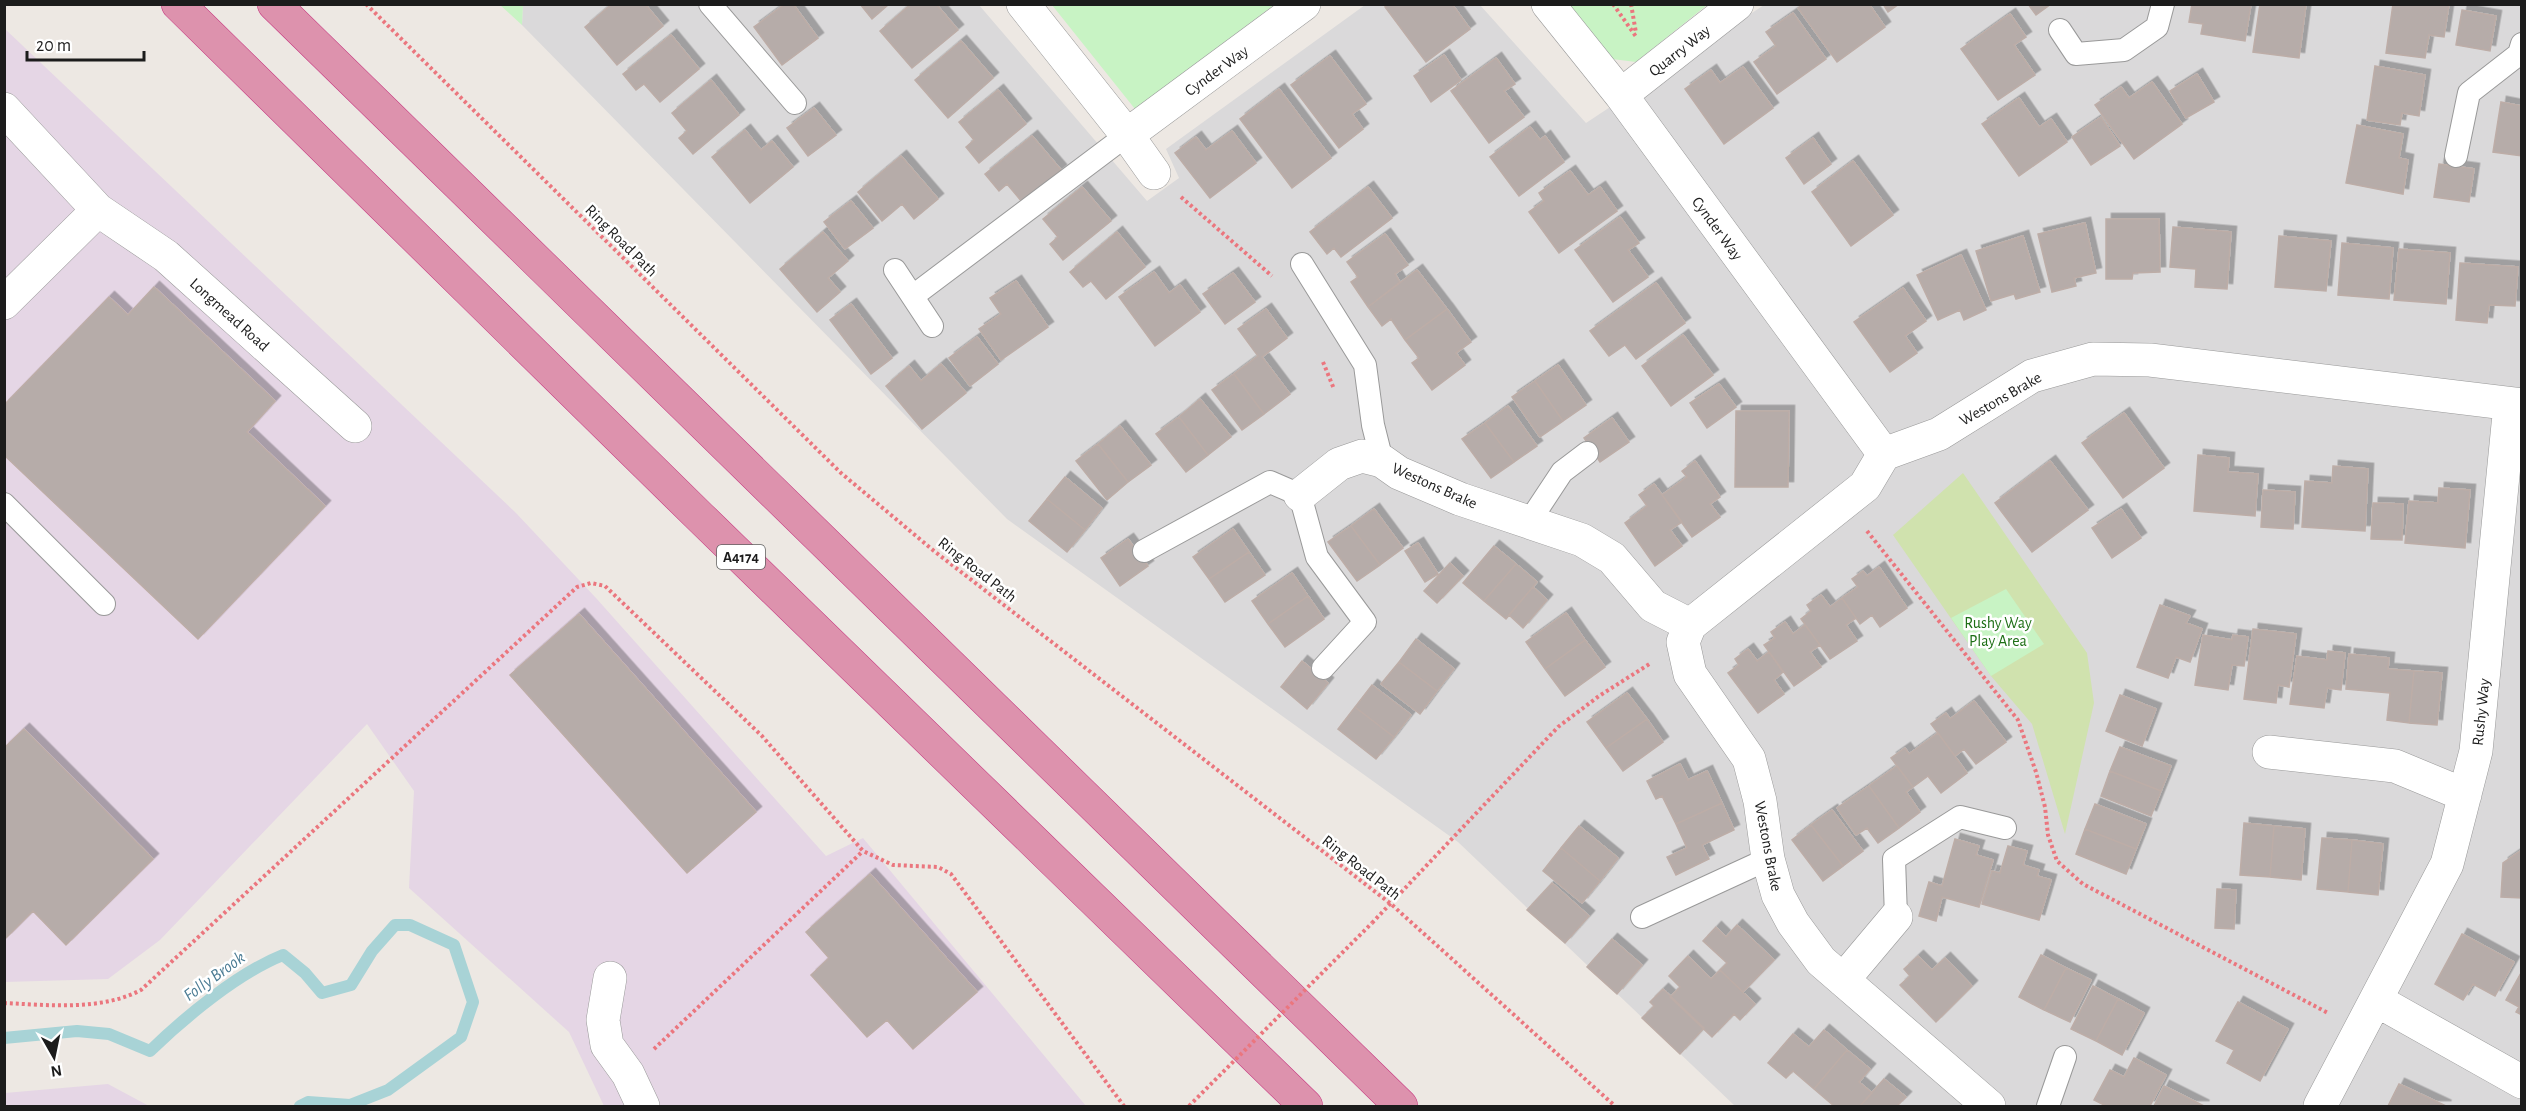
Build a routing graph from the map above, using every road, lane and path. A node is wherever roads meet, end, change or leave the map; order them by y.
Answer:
1 (178, 4) edge
2 (274, 4) edge
3 (366, 4) edge
4 (710, 4) edge
5 (1023, 4) edge
6 (1304, 4) edge
7 (1548, 4) edge
8 (1631, 4) edge
9 (1737, 4) edge
10 (2163, 4) edge
11 (2060, 30) dead end
12 (1637, 36) dead end
13 (2522, 44) edge
14 (1621, 95) junction
15 (795, 103) dead end
16 (4, 109) edge
17 (1127, 135) junction
18 (2456, 156) dead end
19 (1154, 173) joint
20 (98, 210) junction
21 (1302, 264) dead end
22 (895, 270) dead end
23 (1279, 285) dead end
24 (913, 296) junction
25 (4, 303) edge
26 (933, 326) dead end
27 (1322, 360) dead end
28 (1336, 392) dead end
29 (2516, 404) edge
30 (355, 426) dead end
31 (1587, 453) dead end
32 (1884, 454) junction
33 (1382, 461) junction
34 (1300, 495) junction
35 (4, 504) edge
36 (1844, 504) junction
37 (1529, 522) junction
38 (1144, 550) dead end
39 (104, 604) dead end
40 (1687, 634) junction
41 (1323, 669) dead end
42 (2269, 752) dead end
43 (2465, 795) junction
44 (2004, 828) dead end
45 (863, 851) junction
46 (1768, 859) junction
47 (1391, 904) junction
48 (1642, 917) dead end
49 (1896, 917) joint
50 (610, 978) dead end
51 (1843, 980) junction
52 (2376, 1000) junction
53 (4, 1003) edge
54 (2360, 1030) junction
55 (2065, 1057) dead end
56 (628, 1074) junction
57 (2522, 1082) edge
58 (643, 1107) edge
59 (1124, 1107) edge
60 (1189, 1107) edge
61 (1306, 1107) edge
62 (1401, 1107) edge
63 (1615, 1107) edge
64 (1989, 1107) edge
65 (2048, 1107) edge
66 (2319, 1107) edge

1 - 61 highway, A4174
2 - 62 highway
3 - 47 path, Ring Road Path
4 - 15 lane
5 - 17 street
6 - 17 street, Cynder Way
7 - 14 street, Cynder Way
8 - 12 path
9 - 14 street, Quarry Way
10 - 11 lane
13 - 18 lane
14 - 32 street, Cynder Way
16 - 20 street, Longmead Road
17 - 19 street
17 - 24 lane
19 - 23 path
20 - 25 street
20 - 30 street, Longmead Road
21 - 33 lane
22 - 24 lane
24 - 26 lane
27 - 28 path
29 - 32 street, Westons Brake
29 - 43 street, Rushy Way
31 - 37 lane
32 - 36 street
33 - 34 street, Westons Brake
33 - 37 street, Westons Brake
34 - 38 lane
34 - 41 lane
35 - 39 lane
36 - 40 street
36 - 54 path
37 - 40 street, Westons Brake
40 - 46 street, Westons Brake
40 - 47 path
42 - 43 street
43 - 52 street, Rushy Way
44 - 49 lane
45 - 53 path
45 - 56 path
45 - 59 path
46 - 48 lane
46 - 51 street, Westons Brake
47 - 60 path, bridge
47 - 63 path, Ring Road Path
49 - 51 street
50 - 56 street
51 - 64 street, Westons Brake
52 - 54 street, Rushy Way
52 - 57 street
54 - 66 street, Rushy Way
55 - 65 lane
56 - 58 street

